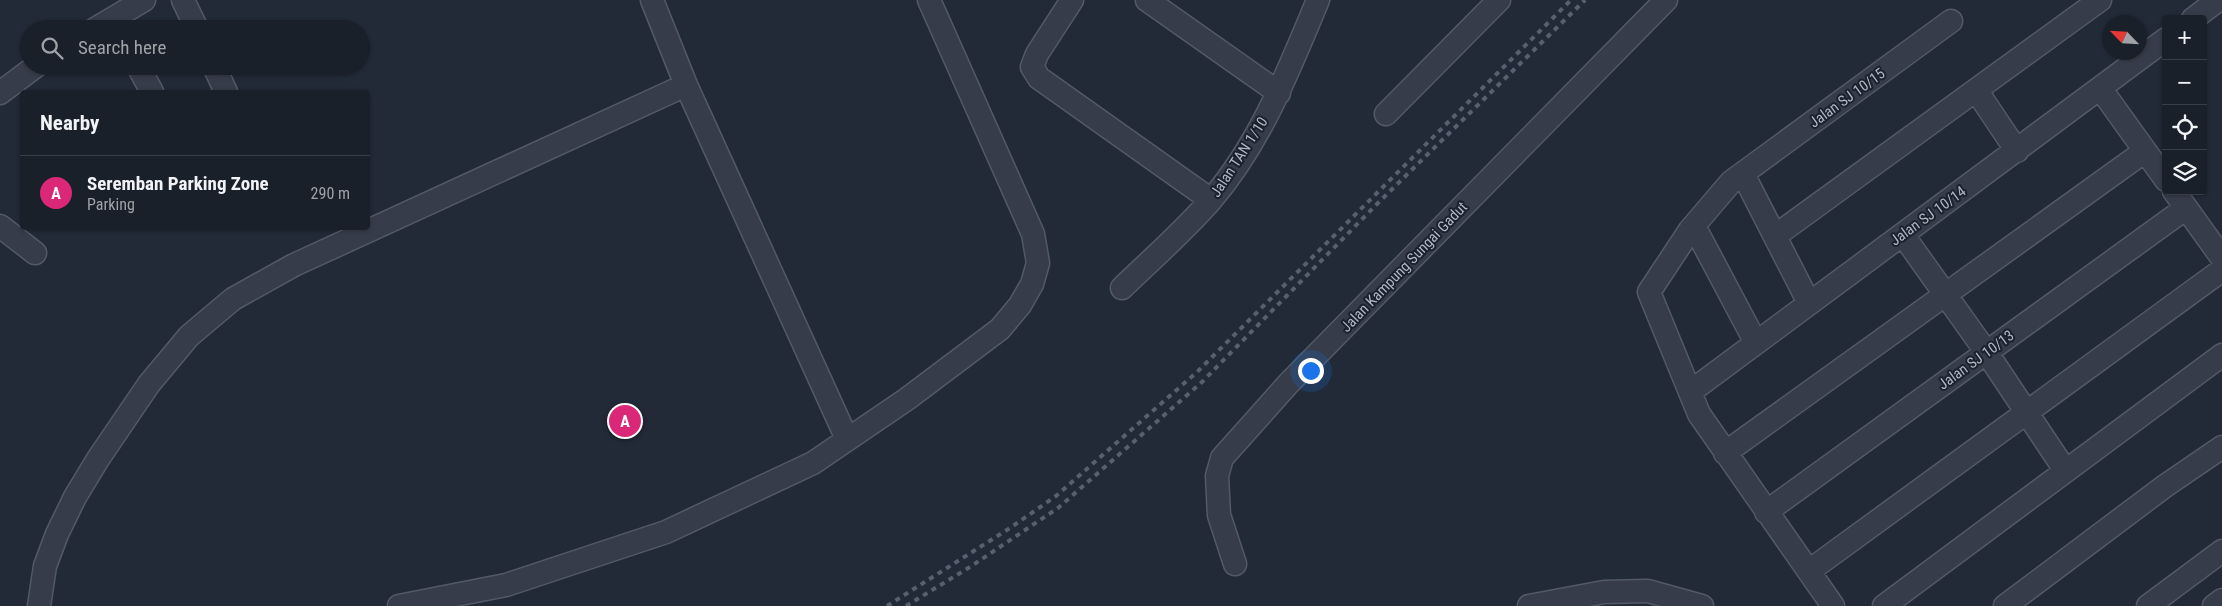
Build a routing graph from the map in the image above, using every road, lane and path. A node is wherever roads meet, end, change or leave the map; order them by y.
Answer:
1 (144, 0) edge
2 (183, 0) edge
3 (652, 0) edge
4 (929, 0) edge
5 (1072, 0) edge
6 (1147, 0) edge
7 (1318, 0) edge
8 (1666, 0) edge
9 (2100, 0) edge
10 (2218, 0) edge
11 (1486, 4) edge
12 (2198, 15) edge
13 (116, 20) edge
14 (193, 20) edge
15 (1951, 21) dead end
16 (2162, 42) edge
17 (27, 75) edge
18 (143, 75) edge
19 (218, 75) edge
20 (686, 85) junction
21 (2100, 88) junction
22 (12, 90) edge
23 (151, 90) edge
24 (225, 90) edge
25 (1976, 90) junction
26 (1279, 93) junction
27 (1386, 114) dead end
28 (2017, 151) junction
29 (2145, 151) junction
30 (1743, 174) junction
31 (2162, 174) edge
32 (1211, 200) junction
33 (2180, 200) edge
34 (0, 226) edge
35 (1694, 226) junction
36 (1903, 234) junction
37 (1775, 236) junction
38 (35, 253) dead end
39 (2222, 258) edge
40 (2222, 270) edge
41 (1122, 288) dead end
42 (1945, 294) junction
43 (1809, 303) junction
44 (1756, 343) junction
45 (1987, 353) junction
46 (2222, 355) edge
47 (1690, 392) junction
48 (2027, 412) junction
49 (847, 439) junction
50 (2222, 447) edge
51 (1725, 453) junction
52 (2066, 470) junction
53 (1766, 512) junction
54 (2222, 551) edge
55 (1236, 564) dead end
56 (1809, 571) junction
57 (2222, 600) edge
58 (39, 606) edge
59 (399, 606) edge
60 (1529, 606) edge
61 (1702, 606) edge
62 (1833, 606) edge
63 (1884, 606) edge
64 (2005, 606) edge
65 (2148, 606) edge
66 (2214, 606) edge

1 - 13 street
2 - 14 street
3 - 20 street
4 - 49 street
5 - 32 street
6 - 26 street
7 - 26 street, Jalan TAN 1/10
8 - 55 street, Jalan Kampung Sungai Gadut
9 - 25 street
10 - 12 street
11 - 27 street
15 - 30 street, Jalan SJ 10/15
16 - 21 street, Jalan SJ 10/14
17 - 22 street
18 - 23 street
19 - 24 street
20 - 49 street
20 - 58 street
21 - 28 street, Jalan SJ 10/14
21 - 29 street
25 - 28 street
25 - 37 street
26 - 32 street, Jalan TAN 1/10
28 - 36 street, Jalan SJ 10/14
29 - 31 street
29 - 42 street
30 - 35 street, Jalan SJ 10/15
30 - 37 street
32 - 41 street, Jalan TAN 1/10
33 - 39 street
33 - 45 street, Jalan SJ 10/13
34 - 38 street
35 - 44 street
35 - 47 street, Jalan SJ 10/15
36 - 42 street
36 - 43 street, Jalan SJ 10/14
37 - 43 street
40 - 48 street
42 - 45 street
42 - 51 street
43 - 44 street, Jalan SJ 10/14
44 - 47 street, Jalan SJ 10/14
45 - 48 street
45 - 53 street, Jalan SJ 10/13
46 - 52 street
47 - 51 street
48 - 52 street
48 - 56 street
49 - 59 street
50 - 64 street
51 - 53 street
52 - 63 street
53 - 56 street
54 - 65 street
56 - 62 street
57 - 66 street
60 - 61 street

